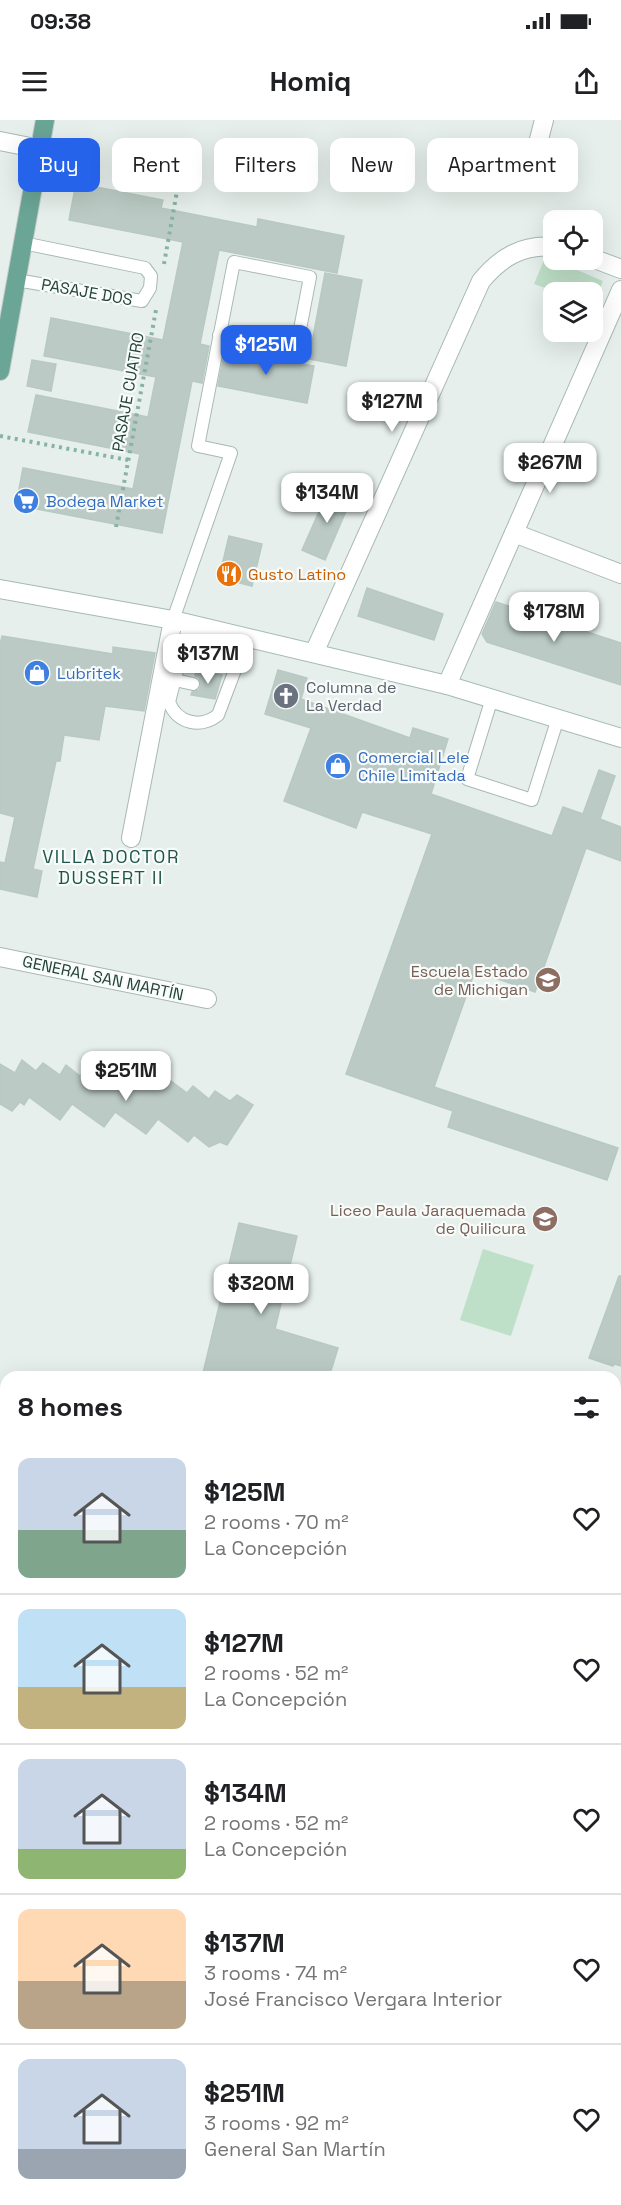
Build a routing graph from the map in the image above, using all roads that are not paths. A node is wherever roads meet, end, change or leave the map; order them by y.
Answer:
1 (45, 120) edge
2 (544, 120) edge
3 (42, 138) edge
4 (539, 138) edge
5 (0, 141) edge
6 (18, 145) edge
7 (32, 192) edge
8 (23, 243) junction
9 (543, 247) edge
10 (603, 262) edge
11 (621, 269) edge
12 (16, 280) junction
13 (621, 290) edge
14 (219, 334) junction
15 (0, 371) edge
16 (514, 532) junction
17 (621, 574) edge
18 (0, 589) edge
19 (181, 622) junction
20 (247, 638) junction
21 (314, 653) junction
22 (175, 680) junction
23 (193, 684) dead end
24 (447, 685) junction
25 (492, 698) junction
26 (558, 718) junction
27 (621, 738) edge
28 (131, 838) dead end
29 (0, 957) edge
30 (207, 999) dead end

1 - 3 main road
2 - 4 street
5 - 6 street
7 - 8 main road
8 - 12 main road
8 - 12 lane, PASAJE DOS
9 - 21 street
10 - 11 street
12 - 15 main road
13 - 16 street
14 - 14 lane
14 - 19 lane
16 - 17 street
16 - 24 street
18 - 19 street
19 - 20 street
19 - 22 lane
19 - 28 street
20 - 21 street
20 - 22 lane
21 - 24 street
22 - 23 lane
24 - 25 street
25 - 26 street
25 - 26 lane
26 - 27 street
29 - 30 street, GENERAL SAN MARTÍN

